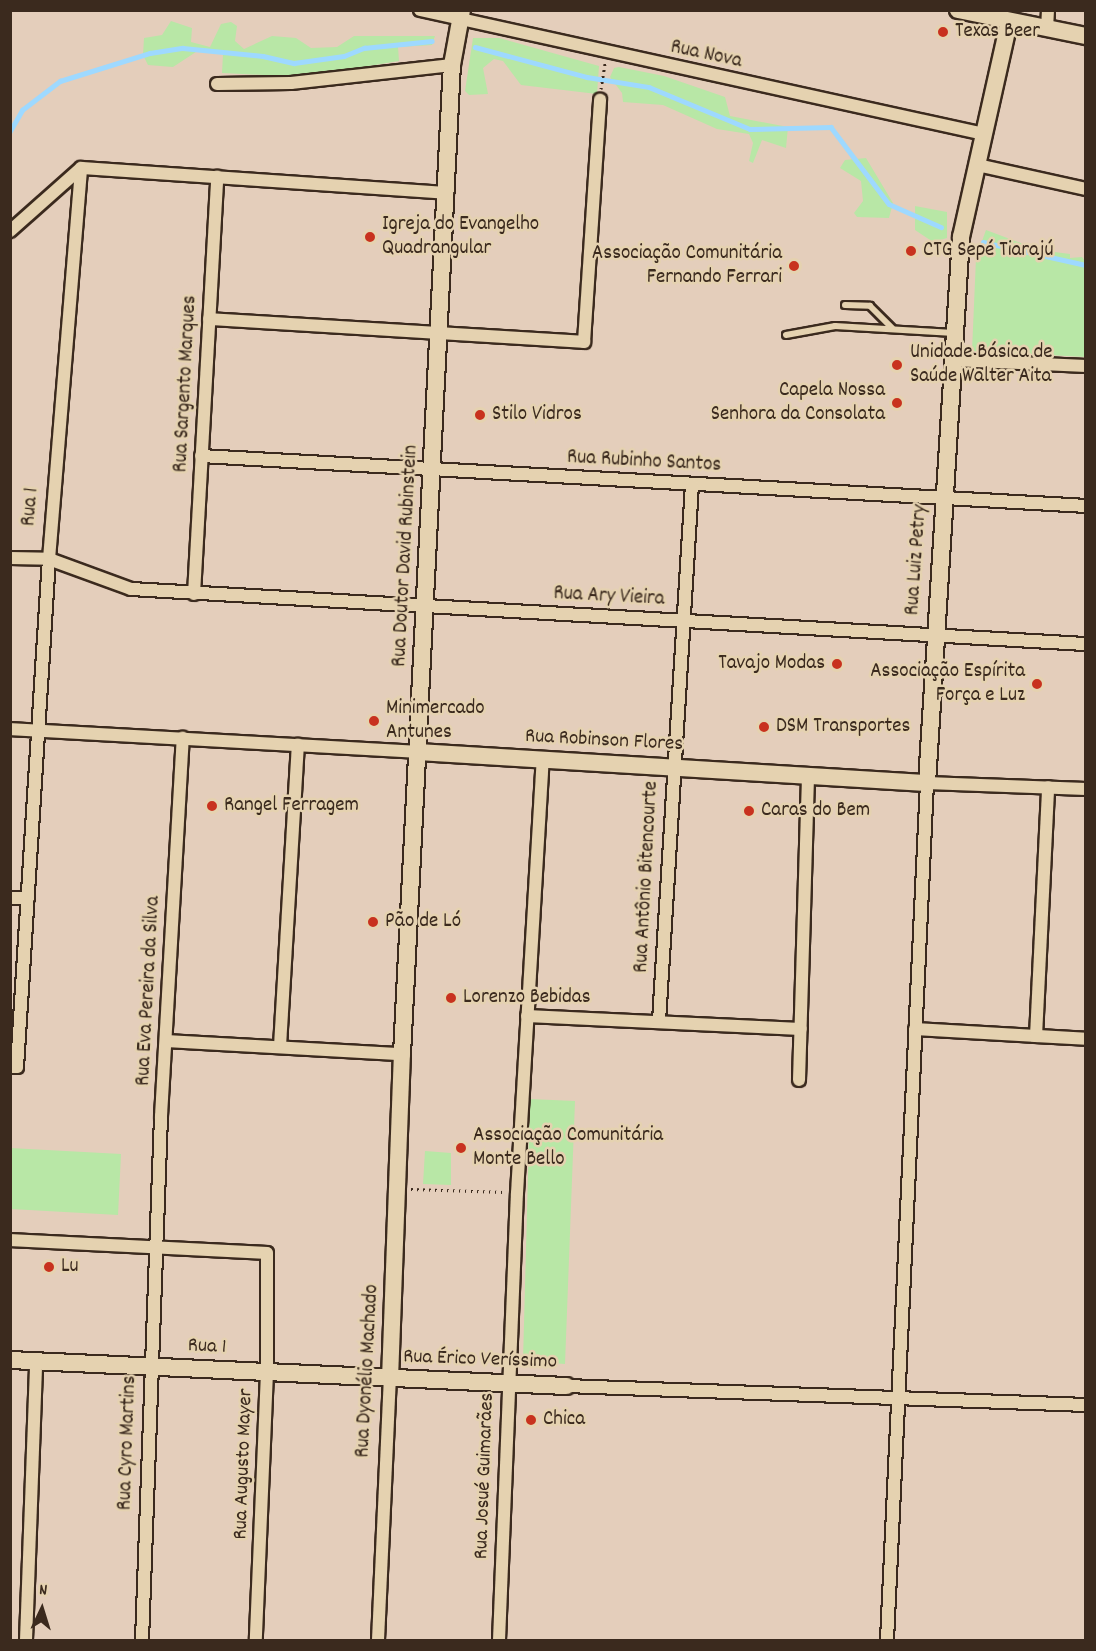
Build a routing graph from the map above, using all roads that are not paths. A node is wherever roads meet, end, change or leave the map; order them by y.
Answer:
1 (420, 10) edge
2 (958, 10) edge
3 (1048, 10) edge
4 (461, 14) edge
5 (1009, 22) junction
6 (1047, 28) junction
7 (1086, 36) edge
8 (452, 65) junction
9 (217, 84) dead end
10 (600, 100) road end
11 (984, 134) junction
12 (977, 165) junction
13 (81, 168) junction
14 (217, 177) junction
15 (1086, 189) edge
16 (447, 193) junction
17 (10, 231) edge
18 (845, 305) dead end
19 (209, 319) junction
20 (892, 328) junction
21 (955, 333) junction
22 (441, 335) junction
23 (786, 335) dead end
24 (953, 360) junction
25 (1086, 366) edge
26 (201, 456) junction
27 (433, 469) junction
28 (692, 485) junction
29 (944, 499) junction
30 (1086, 506) edge
31 (10, 558) edge
32 (49, 559) junction
33 (194, 594) junction
34 (426, 608) junction
35 (683, 621) junction
36 (935, 636) junction
37 (1086, 644) edge
38 (10, 729) edge
39 (38, 730) junction
40 (183, 738) junction
41 (298, 745) junction
42 (418, 752) junction
43 (543, 760) junction
44 (673, 767) junction
45 (808, 776) junction
46 (927, 783) junction
47 (1048, 787) junction
48 (1086, 789) edge
49 (10, 898) edge
50 (28, 898) junction
51 (527, 1016) junction
52 (658, 1021) junction
53 (801, 1029) junction
54 (915, 1029) junction
55 (1036, 1036) junction
56 (1086, 1039) edge
57 (166, 1041) junction
58 (280, 1046) junction
59 (402, 1054) junction
60 (14, 1067) edge
61 (799, 1080) dead end
62 (401, 1104) joint
63 (10, 1240) edge
64 (156, 1247) junction
65 (10, 1360) edge
66 (36, 1362) junction
67 (150, 1366) junction
68 (267, 1372) junction
69 (320, 1375) joint
70 (390, 1379) junction
71 (508, 1383) junction
72 (566, 1386) joint
73 (897, 1398) junction
74 (1086, 1405) edge
75 (26, 1641) edge
76 (142, 1641) edge
77 (256, 1641) edge
78 (378, 1641) edge
79 (498, 1641) edge
80 (887, 1641) edge

1 - 4 street, Rua Nova
2 - 5 street
3 - 6 street
4 - 8 street, Rua Doutor David Rubinstein
4 - 11 street, Rua Nova
5 - 6 street
5 - 11 street, Rua Luiz Petry
6 - 7 street
8 - 9 street
8 - 16 street, Rua Doutor David Rubinstein
10 - 22 street
11 - 12 street, Rua Luiz Petry
12 - 15 street
12 - 21 street, Rua Luiz Petry
13 - 14 street
13 - 17 street
13 - 32 street, Rua 1
14 - 16 street
14 - 19 street, Rua Sargento Marques
16 - 22 street, Rua Doutor David Rubinstein
18 - 20 lane
19 - 22 street
19 - 26 street, Rua Sargento Marques
20 - 21 lane
20 - 23 lane
21 - 24 street, Rua Luiz Petry
22 - 27 street, Rua Doutor David Rubinstein
24 - 25 street
24 - 29 street, Rua Luiz Petry
26 - 27 street, Rua Rubinho Santos
26 - 33 street, Rua Sargento Marques
27 - 28 street, Rua Rubinho Santos
27 - 34 street, Rua Doutor David Rubinstein
28 - 29 street, Rua Rubinho Santos
28 - 35 street, Rua Antônio Bitencourte
29 - 30 street, Rua Rubinho Santos
29 - 36 street, Rua Luiz Petry
31 - 32 street, Rua Ary Vieira
32 - 33 street, Rua Ary Vieira
32 - 39 street, Rua 1
33 - 34 street, Rua Ary Vieira
34 - 35 street, Rua Ary Vieira
34 - 42 street, Rua Doutor David Rubinstein
35 - 36 street, Rua Ary Vieira
35 - 44 street, Rua Antônio Bitencourte
36 - 37 street, Rua Ary Vieira
36 - 46 street, Rua Luiz Petry
38 - 39 street, Rua Robinson Flores
39 - 40 street, Rua Robinson Flores
39 - 50 street, Rua 1
40 - 41 street, Rua Robinson Flores
40 - 57 street, Rua Eva Pereira da Silva
41 - 42 street, Rua Robinson Flores
41 - 58 street
42 - 43 street, Rua Robinson Flores
42 - 59 street, Rua Doutor David Rubinstein
43 - 44 street, Rua Robinson Flores
43 - 51 street, Rua Josué Guimarães
44 - 45 street, Rua Robinson Flores
44 - 52 street, Rua Antônio Bitencourte
45 - 46 street, Rua Robinson Flores
45 - 53 street
46 - 47 street, Rua Robinson Flores
46 - 54 street, Rua Luiz Petry
47 - 48 street, Rua Robinson Flores
47 - 55 street
49 - 50 street
50 - 60 street, Rua 1
51 - 52 street
51 - 71 street, Rua Josué Guimarães
52 - 53 street
53 - 61 street
54 - 55 street
54 - 73 street, Rua Luiz Petry
55 - 56 street
57 - 58 street
57 - 64 street, Rua Eva Pereira da Silva
58 - 59 street
59 - 62 street, Rua Doutor David Rubinstein
62 - 70 street, Rua Dyonélio Machado
63 - 64 street
64 - 67 street, Rua Cyro Martins
64 - 68 street, Rua Augusto Mayer
65 - 66 street, Rua 1
66 - 67 street, Rua 1
66 - 75 street
67 - 68 street, Rua 1
67 - 76 street, Rua Cyro Martins
68 - 69 street, Rua 1
68 - 77 street, Rua Augusto Mayer
69 - 70 street, Rua Érico Veríssimo
70 - 71 street, Rua Érico Veríssimo
70 - 78 street, Rua Dyonélio Machado
71 - 72 street, Rua Érico Veríssimo
71 - 79 street, Rua Josué Guimarães
72 - 73 street
73 - 74 street
73 - 80 street, Rua Luiz Petry

